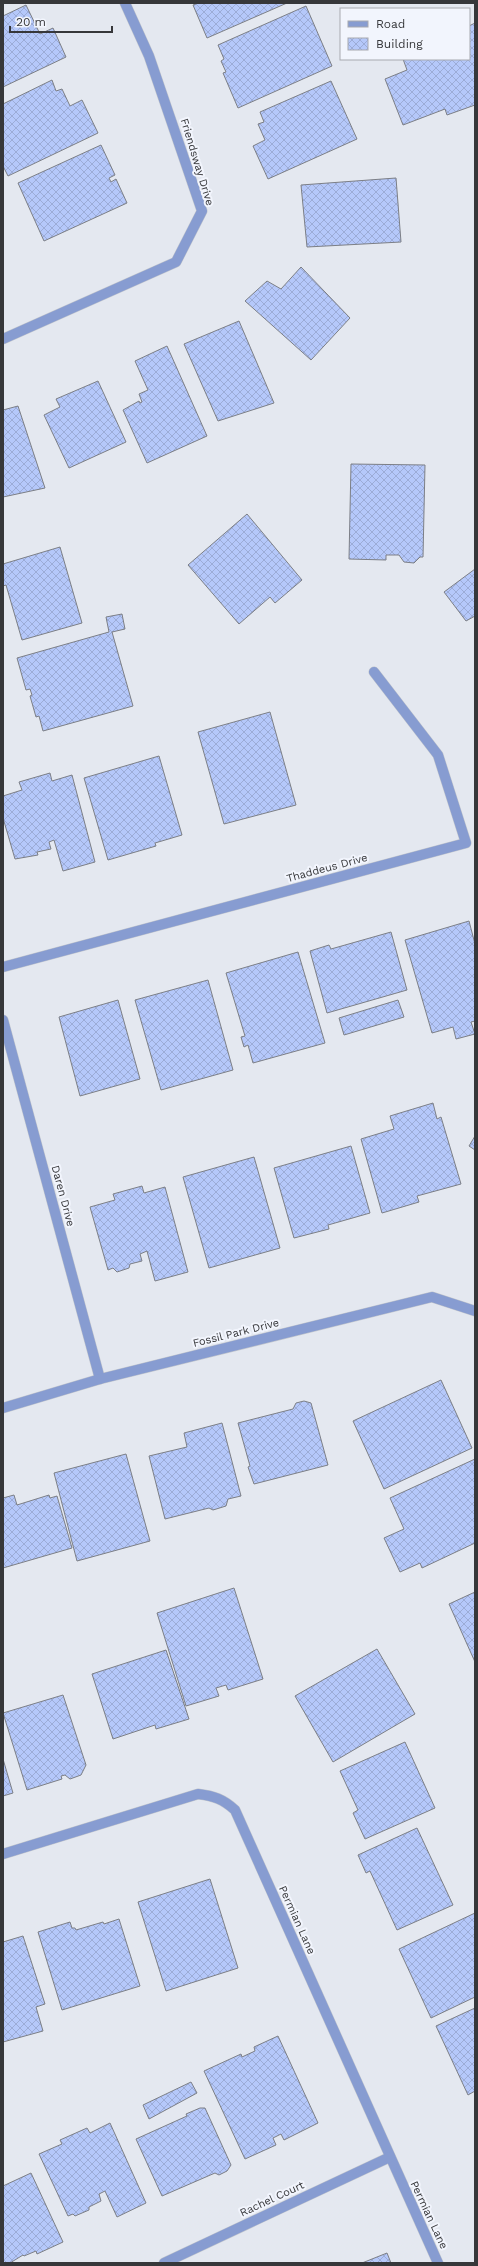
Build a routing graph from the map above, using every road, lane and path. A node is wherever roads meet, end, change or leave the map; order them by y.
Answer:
1 (125, 3) edge
2 (3, 339) edge
3 (374, 672) dead end
4 (3, 967) edge
5 (3, 1020) edge
6 (475, 1311) edge
7 (100, 1379) junction
8 (3, 1408) edge
9 (3, 1854) edge
10 (390, 2157) junction
11 (164, 2263) edge
12 (438, 2263) edge

1 - 2 street, Friendsway Drive
3 - 4 street, Thaddeus Drive
5 - 7 street, Daren Drive
6 - 7 street, Fossil Park Drive
7 - 8 street, Fossil Park Drive
9 - 10 street, Permian Lane
10 - 11 street, Rachel Court
10 - 12 street, Permian Lane

